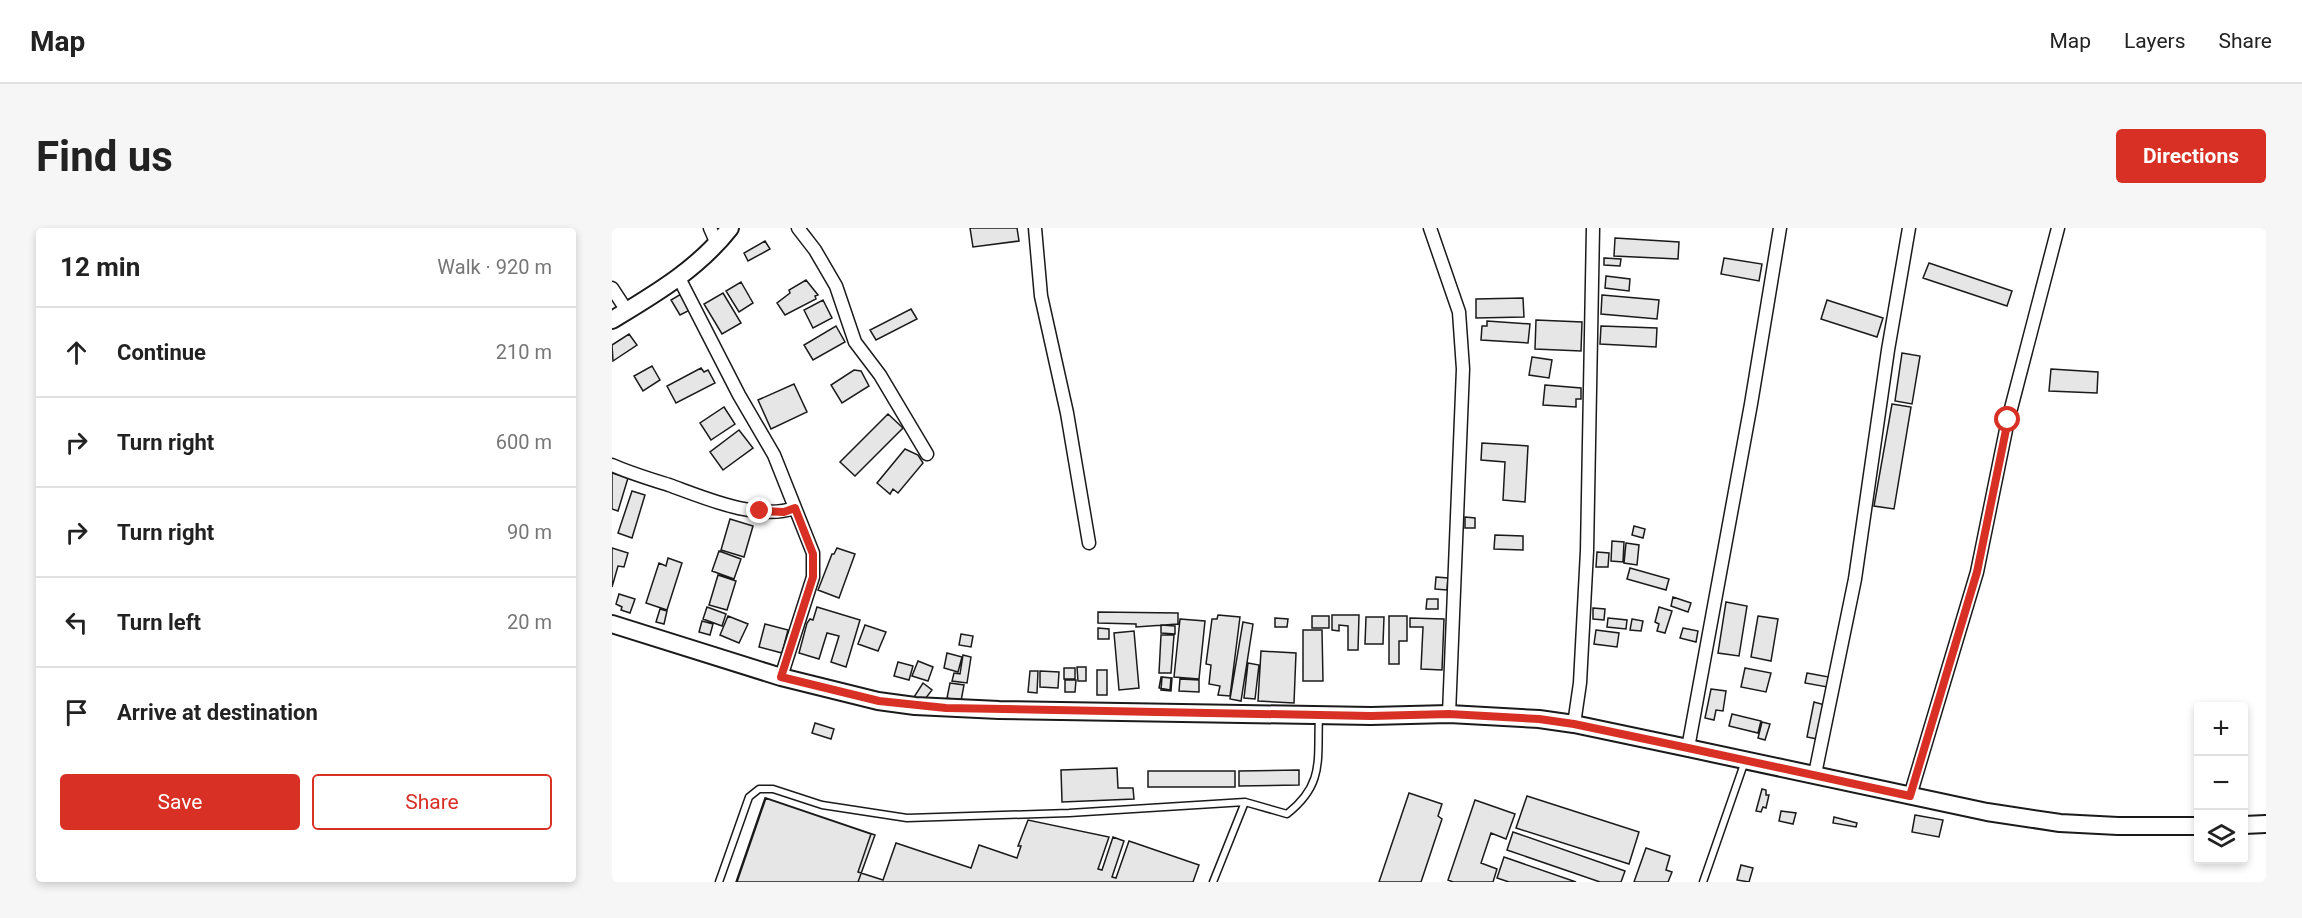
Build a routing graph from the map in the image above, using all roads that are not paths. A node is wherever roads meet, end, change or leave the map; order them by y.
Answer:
1 (710, 228) edge
2 (730, 228) edge
3 (798, 228) edge
4 (1035, 228) edge
5 (1430, 228) edge
6 (1593, 228) edge
7 (1780, 228) edge
8 (1909, 228) edge
9 (2058, 228) edge
10 (717, 244) junction
11 (679, 278) junction
12 (612, 288) edge
13 (627, 311) junction
14 (612, 320) edge
15 (927, 454) dead end
16 (612, 465) edge
17 (795, 508) junction
18 (1089, 543) dead end
19 (612, 624) edge
20 (781, 677) junction
21 (1449, 714) junction
22 (1319, 715) junction
23 (1574, 724) junction
24 (1688, 748) junction
25 (1745, 761) junction
26 (1815, 774) junction
27 (1910, 796) junction
28 (1245, 802) junction
29 (2266, 824) edge
30 (2248, 825) edge
31 (2194, 826) edge
32 (719, 882) edge
33 (1213, 882) edge
34 (1703, 882) edge

1 - 10 street
2 - 10 street
3 - 15 street
4 - 18 street
5 - 21 street
6 - 23 street
7 - 24 street
8 - 26 street
9 - 27 street
10 - 11 street
11 - 13 street
11 - 17 street
12 - 13 street
13 - 14 street
16 - 17 street
17 - 20 street
19 - 20 street
20 - 22 street
21 - 22 street
21 - 23 street
22 - 28 lane
23 - 24 street
24 - 25 street
25 - 26 street
25 - 34 lane
26 - 27 street
27 - 31 street
28 - 32 lane
28 - 33 lane
29 - 30 street

